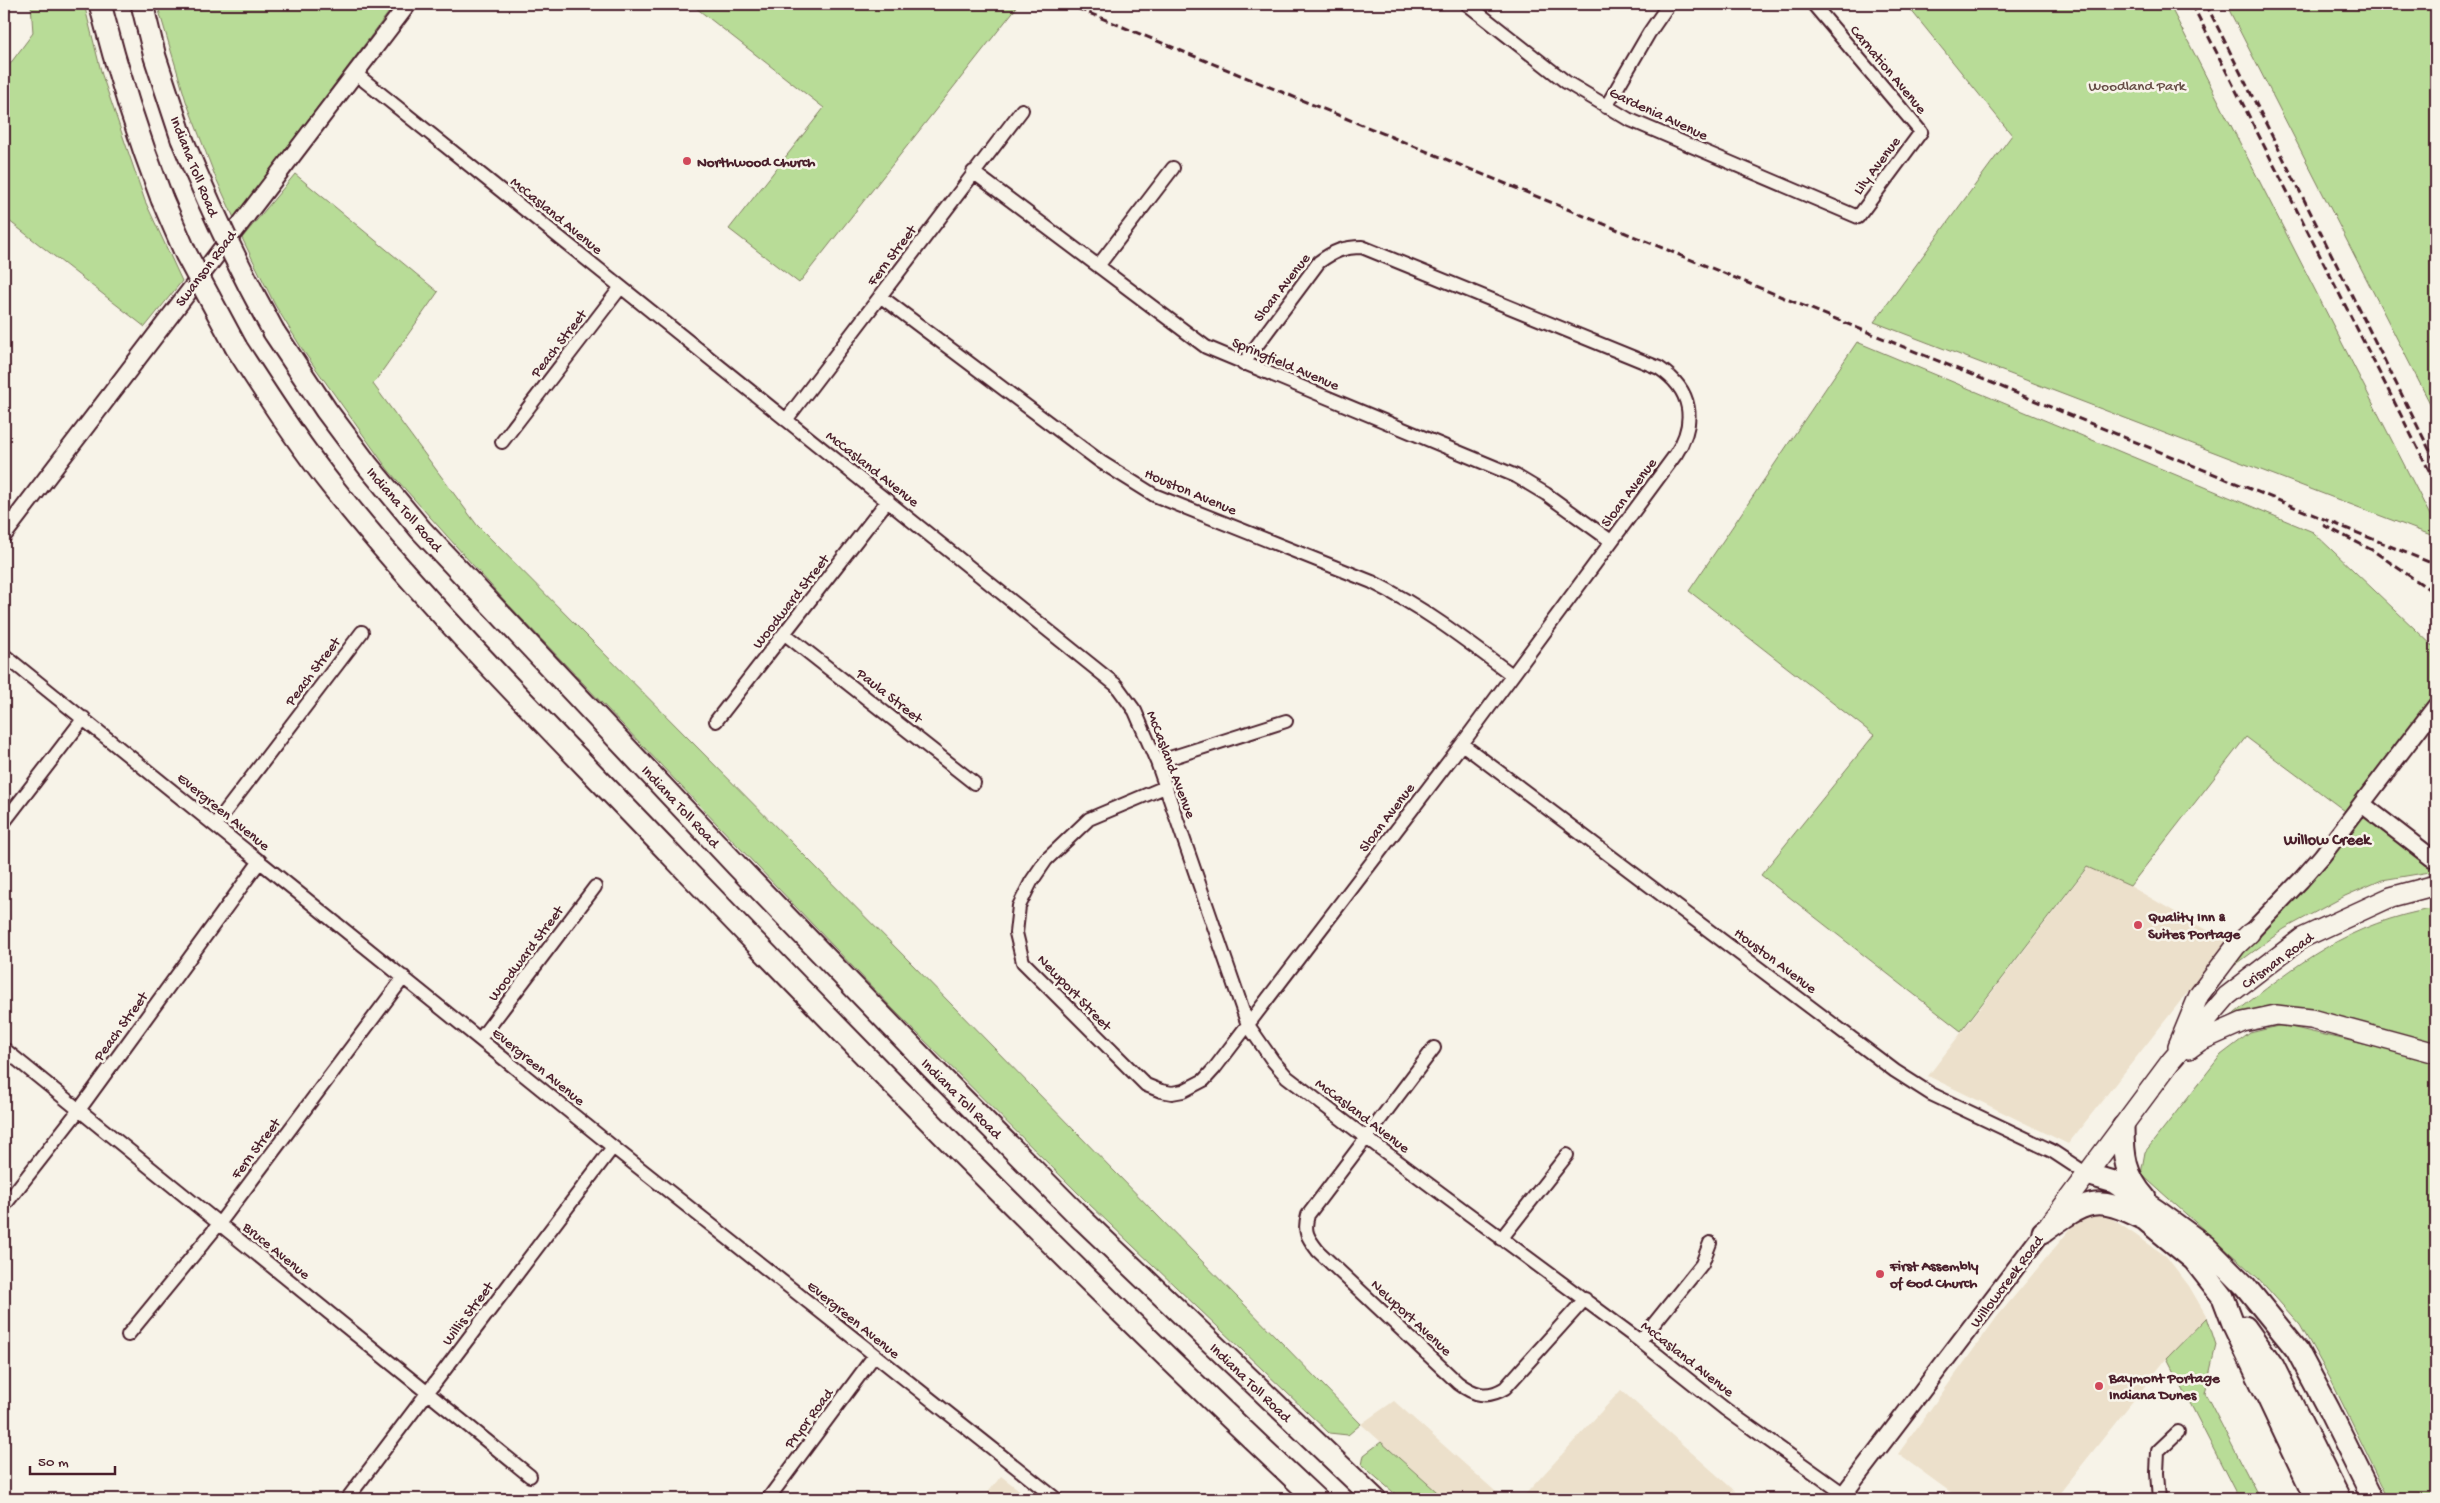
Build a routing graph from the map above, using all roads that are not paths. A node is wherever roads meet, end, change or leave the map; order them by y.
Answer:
1 (100, 4) edge
2 (142, 4) edge
3 (408, 4) edge
4 (1467, 4) edge
5 (1669, 4) edge
6 (1814, 4) edge
7 (356, 74) junction
8 (1606, 107) junction
9 (1022, 110) dead end
10 (1921, 132) joint
11 (1172, 168) dead end
12 (973, 172) junction
13 (1858, 217) joint
14 (1098, 266) junction
15 (621, 287) junction
16 (880, 296) junction
17 (1243, 364) junction
18 (786, 420) junction
19 (502, 442) dead end
20 (888, 500) junction
21 (4, 534) edge
22 (1611, 541) junction
23 (362, 632) dead end
24 (785, 634) junction
25 (4, 655) edge
26 (1512, 675) junction
27 (2436, 706) edge
28 (84, 718) junction
29 (716, 720) dead end
30 (1286, 721) dead end
31 (1462, 744) junction
32 (1157, 762) junction
33 (974, 783) dead end
34 (1165, 787) junction
35 (2362, 804) junction
36 (4, 822) edge
37 (215, 825) junction
38 (2432, 858) dead end
39 (260, 861) junction
40 (2436, 885) edge
41 (595, 887) dead end
42 (2250, 933) joint
43 (404, 977) junction
44 (1248, 1025) junction
45 (480, 1039) junction
46 (1434, 1048) dead end
47 (4, 1049) edge
48 (2436, 1054) edge
49 (2171, 1061) junction
50 (79, 1110) junction
51 (2123, 1127) junction
52 (1365, 1137) junction
53 (613, 1147) junction
54 (1567, 1155) dead end
55 (2088, 1174) junction
56 (4, 1206) edge
57 (2151, 1215) junction
58 (218, 1224) junction
59 (2043, 1232) junction
60 (1501, 1238) junction
61 (1710, 1243) dead end
62 (2223, 1297) junction
63 (1585, 1299) junction
64 (2268, 1316) junction
65 (128, 1335) dead end
66 (1640, 1341) junction
67 (874, 1356) junction
68 (427, 1393) junction
69 (2178, 1432) dead end
70 (530, 1476) dead end
71 (1845, 1498) edge
72 (347, 1499) edge
73 (768, 1499) edge
74 (1056, 1499) edge
75 (1316, 1499) edge
76 (1375, 1499) edge
77 (2159, 1499) edge
78 (2316, 1499) edge
79 (2339, 1499) edge
80 (2354, 1499) edge
81 (2373, 1499) edge

1 - 75 highway, bridge
2 - 76 highway, Indiana Toll Road, bridge
3 - 7 street, Swanson Road
4 - 8 street, Gardenia Avenue
5 - 8 street
6 - 10 street, Carnation Avenue
7 - 15 street, McCasland Avenue
7 - 21 street, Swanson Road
8 - 13 street, Gardenia Avenue
9 - 12 street, Fern Street
10 - 13 street, Lily Avenue
11 - 14 street
12 - 14 street, Springfield Avenue
12 - 16 street, Fern Street
14 - 17 street, Springfield Avenue
15 - 18 street, McCasland Avenue
15 - 19 street, Peach Street
16 - 18 street, Fern Street
16 - 26 street, Houston Avenue
17 - 22 street, Springfield Avenue
17 - 22 street, Sloan Avenue
18 - 20 street, McCasland Avenue
20 - 24 street, Woodward Street
20 - 32 street, McCasland Avenue
22 - 26 street, Sloan Avenue
23 - 37 street, Peach Street
24 - 29 street, Woodward Street
24 - 33 street, Paula Street
25 - 28 street, Evergreen Avenue
26 - 31 street, Sloan Avenue
27 - 35 street
28 - 36 street
28 - 37 street, Evergreen Avenue
30 - 32 street
31 - 44 street, Sloan Avenue
31 - 55 street, Houston Avenue
32 - 34 street, McCasland Avenue
34 - 44 street, McCasland Avenue
34 - 44 street, Newport Street
35 - 38 street
35 - 42 street
37 - 39 street, Evergreen Avenue
39 - 43 street, Evergreen Avenue
39 - 50 street, Peach Street
40 - 49 main road, Crisman Road
41 - 45 street, Woodward Street
42 - 49 main road
43 - 45 street, Evergreen Avenue
43 - 58 street, Fern Street
44 - 52 street, McCasland Avenue
45 - 53 street, Evergreen Avenue
46 - 52 street
47 - 50 street, Bruce Avenue
48 - 49 main road
49 - 51 main road, Willowcreek Road
50 - 56 street, Peach Street
50 - 58 street, Bruce Avenue
51 - 55 main road, Willowcreek Road
51 - 57 highway
52 - 60 street, McCasland Avenue
52 - 63 street, Newport Avenue
53 - 67 street, Evergreen Avenue
53 - 68 street, Willis Street
54 - 60 street
55 - 57 highway
55 - 59 main road, Willowcreek Road
57 - 59 highway
57 - 62 highway
57 - 64 highway
58 - 65 street, Fern Street
58 - 68 street, Bruce Avenue
59 - 71 street, Willowcreek Road
60 - 63 street, McCasland Avenue
61 - 66 street
62 - 78 highway
62 - 79 highway
63 - 66 street, McCasland Avenue
64 - 80 highway
64 - 81 highway
66 - 71 street, McCasland Avenue
67 - 73 street, Pryor Road
67 - 74 street, Evergreen Avenue
68 - 70 street, Bruce Avenue
68 - 72 street, Willis Street
69 - 77 street

